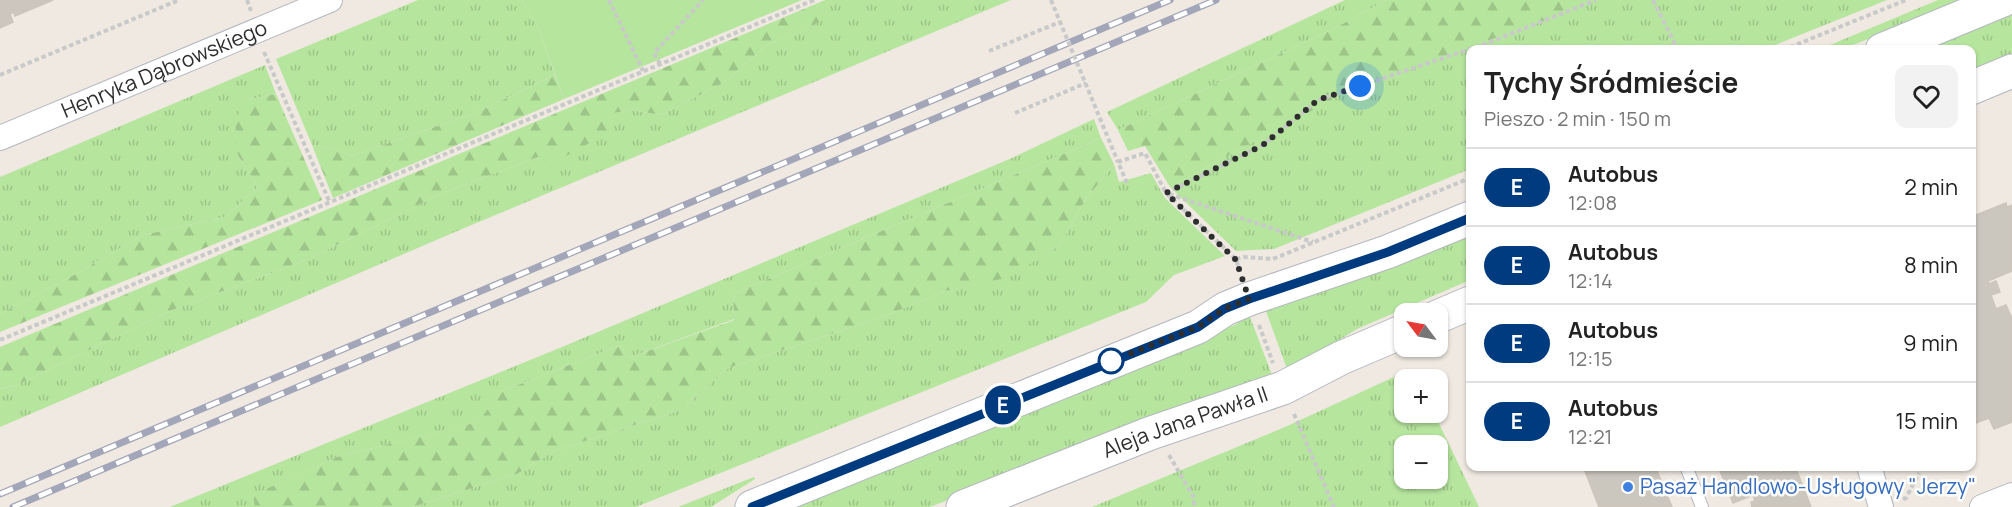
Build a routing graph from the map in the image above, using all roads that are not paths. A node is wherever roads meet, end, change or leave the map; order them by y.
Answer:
1 (330, 0) edge
2 (2003, 0) edge
3 (1894, 45) edge
4 (2012, 70) edge
5 (1976, 86) edge
6 (0, 138) edge
7 (1466, 220) edge
8 (1466, 305) edge
9 (1448, 312) edge
10 (1394, 335) edge
11 (1688, 471) edge
12 (1872, 471) edge
13 (2012, 495) edge
14 (1889, 504) edge
15 (752, 507) edge
16 (963, 507) edge
17 (1702, 507) edge
18 (1982, 507) edge

1 - 6 street, Henryka Dąbrowskiego
2 - 3 street
4 - 5 street
7 - 15 street
8 - 9 street
10 - 16 street, Aleja Jana Pawła II
11 - 17 lane
12 - 14 street
13 - 18 street

